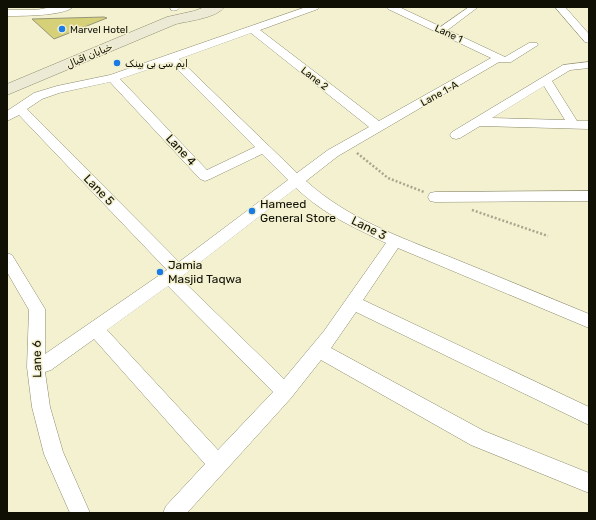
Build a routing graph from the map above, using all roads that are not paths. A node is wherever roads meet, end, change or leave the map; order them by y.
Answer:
1 (68, 7) edge
2 (203, 7) edge
3 (217, 7) edge
4 (315, 7) edge
5 (392, 7) edge
6 (474, 7) edge
7 (560, 7) edge
8 (175, 11) edge
9 (7, 13) edge
10 (576, 24) junction
11 (589, 24) edge
12 (252, 29) junction
13 (442, 30) junction
14 (589, 40) edge
15 (533, 45) dead end
16 (172, 57) junction
17 (503, 59) junction
18 (589, 65) edge
19 (7, 77) edge
20 (113, 78) junction
21 (547, 81) junction
22 (7, 90) edge
23 (20, 108) junction
24 (7, 116) edge
25 (477, 122) junction
26 (574, 125) junction
27 (589, 125) edge
28 (378, 127) junction
29 (456, 135) dead end
30 (264, 148) junction
31 (296, 180) junction
32 (435, 196) dead end
33 (589, 196) edge
34 (395, 241) junction
35 (7, 259) edge
36 (174, 274) junction
37 (353, 303) junction
38 (589, 321) edge
39 (96, 329) junction
40 (318, 350) junction
41 (36, 367) junction
42 (285, 392) junction
43 (589, 416) edge
44 (218, 464) junction
45 (589, 483) edge
46 (80, 513) edge
47 (173, 513) edge

1 - 9 street
2 - 8 main road
3 - 8 main road, خیابان اقبال
4 - 12 street
5 - 13 street, Lane 1
6 - 13 street
7 - 10 street
8 - 19 main road
8 - 22 main road, خیابان اقبال
10 - 11 street
10 - 14 street
12 - 16 street
12 - 28 street, Lane 2
13 - 17 street, Lane 1
15 - 17 street, Lane 1-A
16 - 20 street
16 - 30 street, Lane 3
17 - 28 street, Lane 1-A
18 - 21 street
20 - 23 street
20 - 30 street, Lane 4
21 - 25 street
21 - 26 street
23 - 24 street
23 - 36 street, Lane 5
25 - 26 street
25 - 29 street
26 - 27 street
28 - 31 street, Lane 1-A
30 - 31 street, Lane 3
31 - 34 street, Lane 3
31 - 36 street, Lane 1-A
32 - 33 street
34 - 37 street
34 - 38 street, Lane 3
35 - 41 street, Lane 6
36 - 39 street, Lane 1-A
36 - 42 street, Lane 5
37 - 40 street
37 - 43 street
39 - 41 street, Lane 1-A
39 - 44 street
40 - 42 street
40 - 45 street
41 - 46 street, Lane 6
42 - 44 street
44 - 47 street

